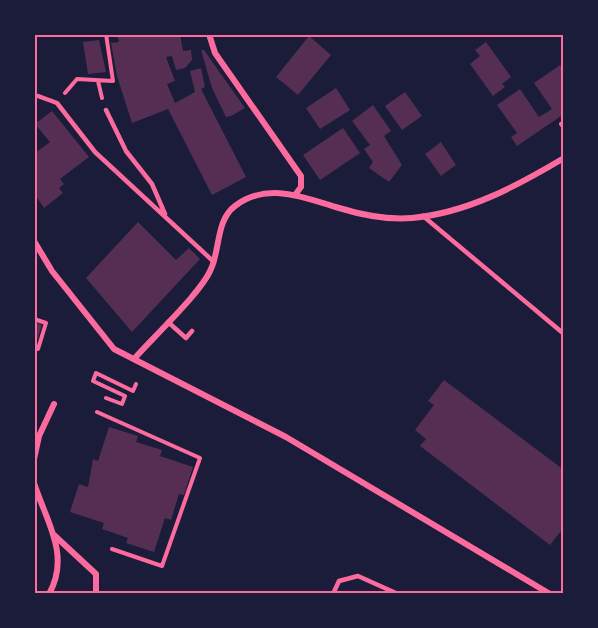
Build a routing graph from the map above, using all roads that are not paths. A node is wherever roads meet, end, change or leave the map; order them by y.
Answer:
1 (209, 34) edge
2 (38, 96) dead end
3 (106, 110) dead end
4 (564, 158) edge
5 (295, 195) junction
6 (422, 216) junction
7 (166, 217) junction
8 (34, 241) edge
9 (214, 262) junction
10 (167, 322) junction
11 (192, 331) dead end
12 (564, 334) edge
13 (134, 359) junction
14 (54, 404) dead end
15 (34, 459) edge
16 (34, 483) edge
17 (54, 535) junction
18 (49, 594) edge
19 (96, 594) edge
20 (333, 594) edge
21 (398, 594) edge
22 (550, 594) edge

1 - 5 street
2 - 7 lane
3 - 7 lane
4 - 6 street
5 - 6 street
5 - 9 street
6 - 12 lane
7 - 9 lane
8 - 13 street
9 - 10 street
10 - 11 lane
10 - 13 street
13 - 22 street
14 - 15 street
16 - 17 street
17 - 18 street
17 - 19 street
20 - 21 lane

